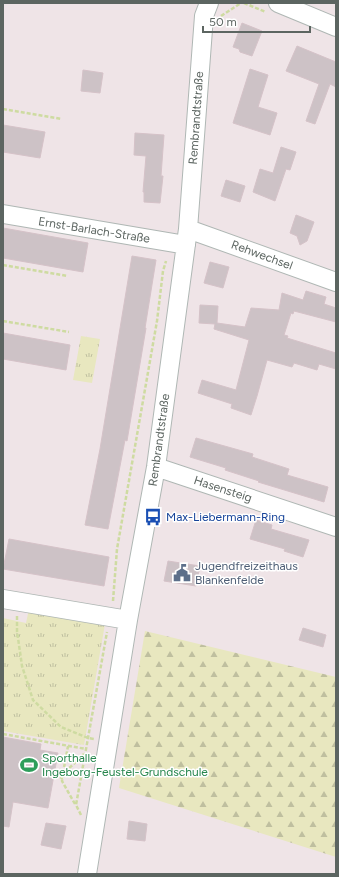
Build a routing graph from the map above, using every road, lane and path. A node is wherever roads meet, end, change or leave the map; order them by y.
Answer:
1 (209, 3) edge
2 (278, 3) edge
3 (336, 27) edge
4 (3, 109) edge
5 (62, 119) dead end
6 (3, 214) edge
7 (182, 239) junction
8 (3, 265) edge
9 (68, 276) dead end
10 (336, 282) edge
11 (3, 321) edge
12 (69, 332) dead end
13 (156, 467) junction
14 (336, 527) edge
15 (11, 600) edge
16 (110, 616) junction
17 (128, 620) junction
18 (3, 734) edge
19 (88, 738) junction
20 (109, 741) junction
21 (68, 746) junction
22 (86, 749) junction
23 (85, 754) junction
24 (63, 774) junction
25 (54, 776) dead end
26 (63, 778) junction
27 (76, 805) junction
28 (82, 819) dead end
29 (87, 874) edge

1 - 7 street, Rembrandtstraße
2 - 3 street
4 - 5 path
6 - 7 street, Ernst-Barlach-Straße
7 - 10 street, Rehwechsel
7 - 13 street, Rembrandtstraße
7 - 16 path
8 - 9 path
11 - 12 path
13 - 14 street, Hasensteig
13 - 17 street, Rembrandtstraße
15 - 16 street
15 - 19 path
16 - 17 street
16 - 19 path
17 - 20 street, Rembrandtstraße
18 - 21 path
19 - 20 path
19 - 22 path
20 - 29 street, Rembrandtstraße
21 - 22 path
21 - 24 path
22 - 23 path
23 - 24 path
23 - 27 path
24 - 26 path
25 - 26 path
26 - 27 path
27 - 28 path

